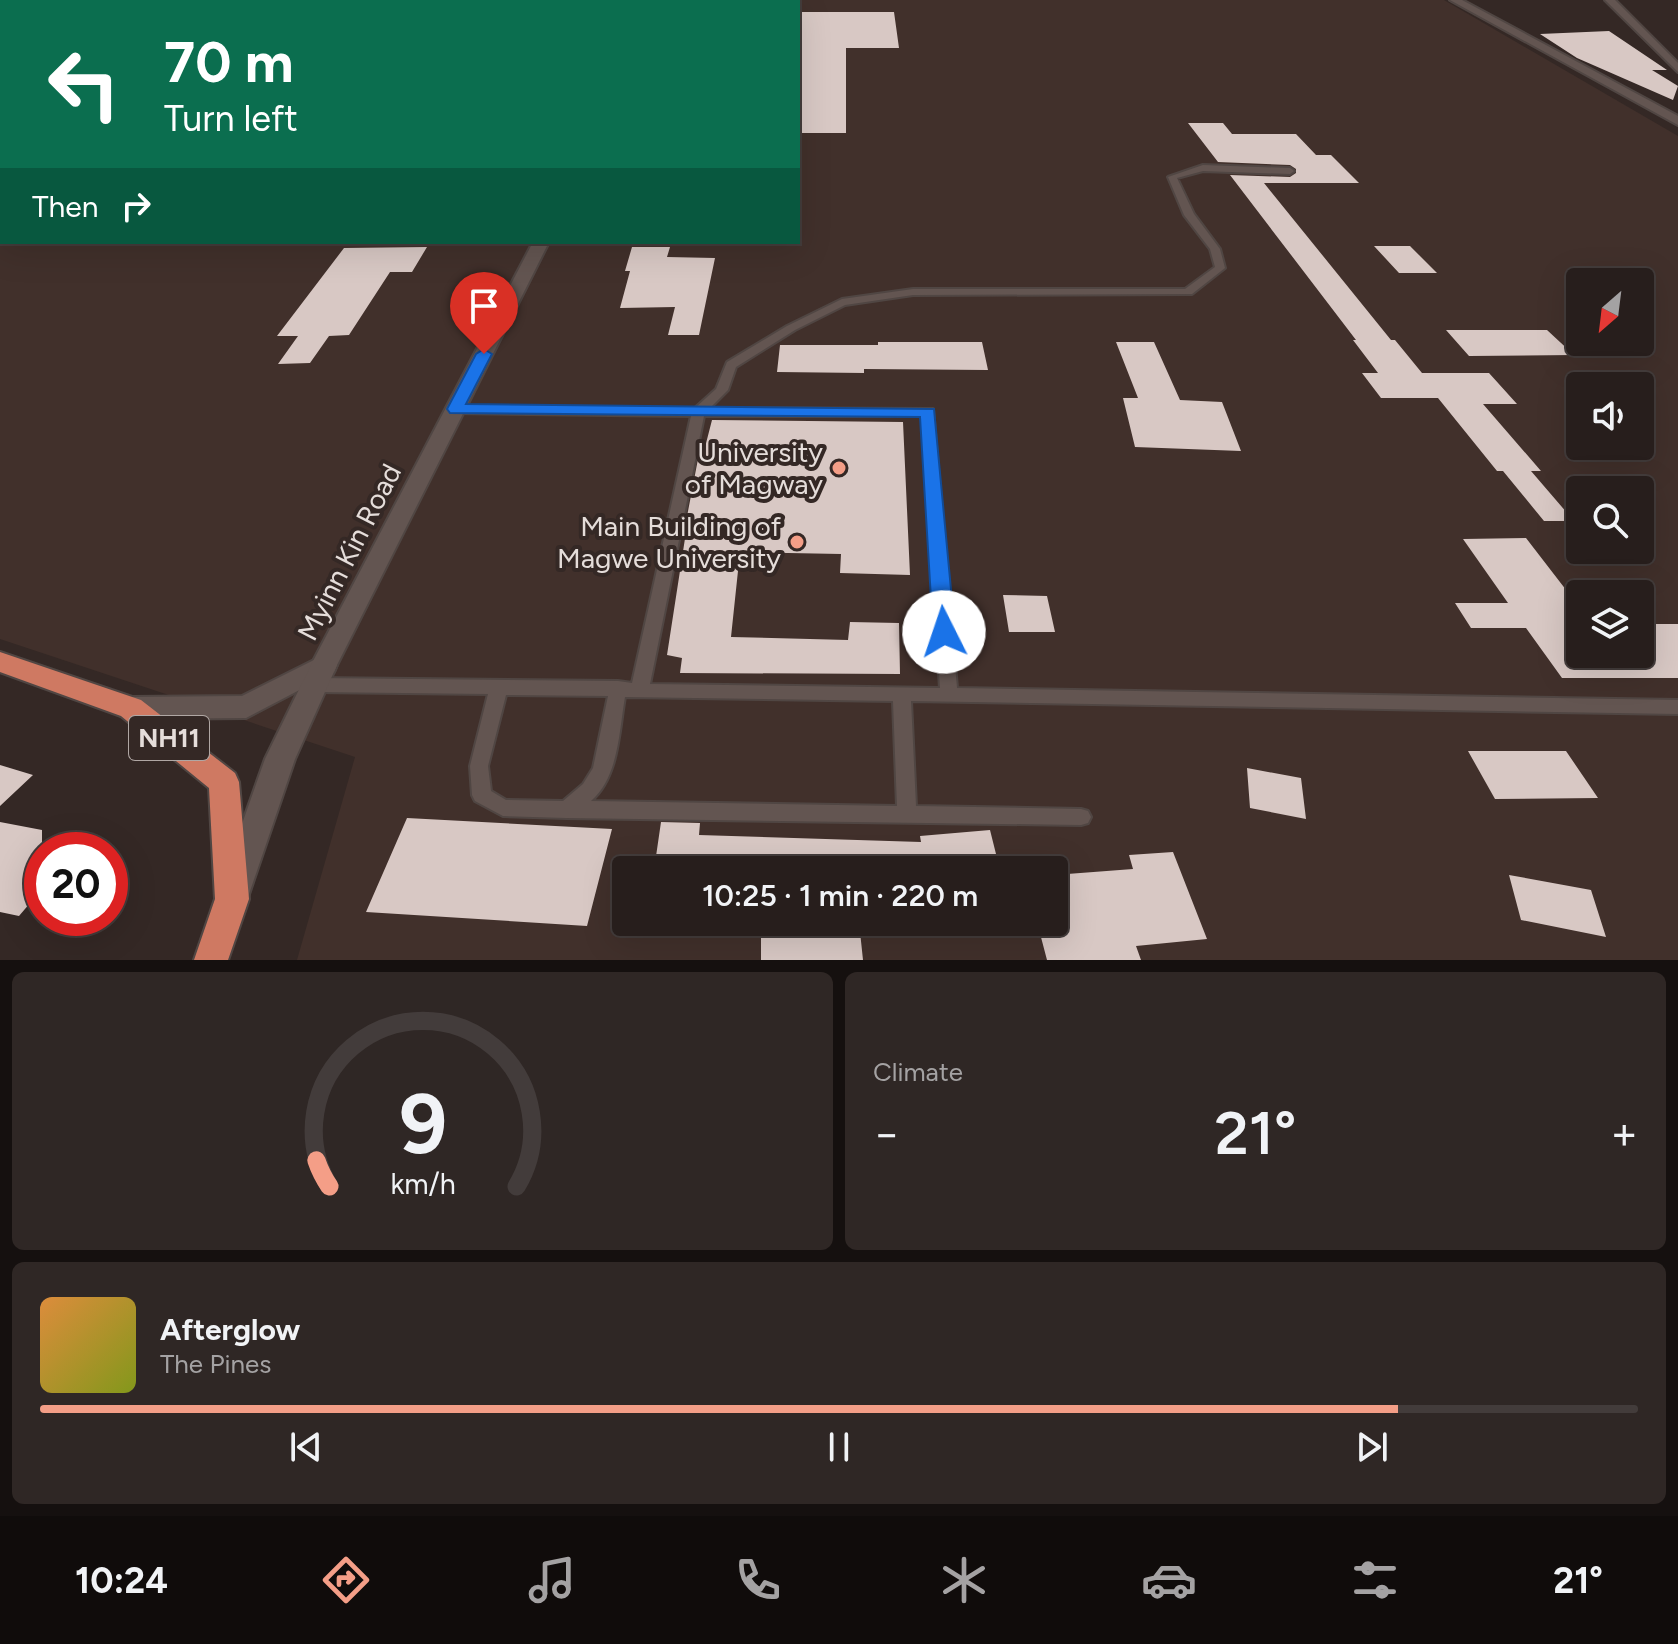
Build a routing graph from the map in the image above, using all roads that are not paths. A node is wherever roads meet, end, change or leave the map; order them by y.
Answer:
1 (1455, 0) edge
2 (1610, 0) edge
3 (1678, 69) edge
4 (1663, 112) junction
5 (1678, 113) edge
6 (1678, 121) edge
7 (1290, 171) dead end
8 (540, 244) edge
9 (456, 409) junction
10 (698, 412) junction
11 (0, 662) edge
12 (320, 675) junction
13 (499, 687) junction
14 (618, 688) junction
15 (640, 689) junction
16 (902, 694) junction
17 (949, 695) junction
18 (1678, 707) edge
19 (131, 708) junction
20 (566, 810) junction
21 (907, 814) junction
22 (1081, 817) dead end
23 (232, 899) junction
24 (211, 960) edge

1 - 4 street
2 - 3 street
4 - 5 street
4 - 6 street
7 - 10 lane
8 - 9 street, Myinn Kin Road
9 - 10 lane
9 - 12 street, Myinn Kin Road
10 - 15 lane
10 - 17 lane
11 - 19 highway, NH11
12 - 13 lane
12 - 19 street
12 - 23 street, Myinn Kin Road
13 - 14 lane
13 - 20 lane
14 - 15 lane
14 - 20 lane
15 - 16 lane
16 - 17 lane
16 - 21 lane
17 - 18 lane
19 - 23 highway, NH11
20 - 21 lane
21 - 22 lane
23 - 24 highway, NH11

